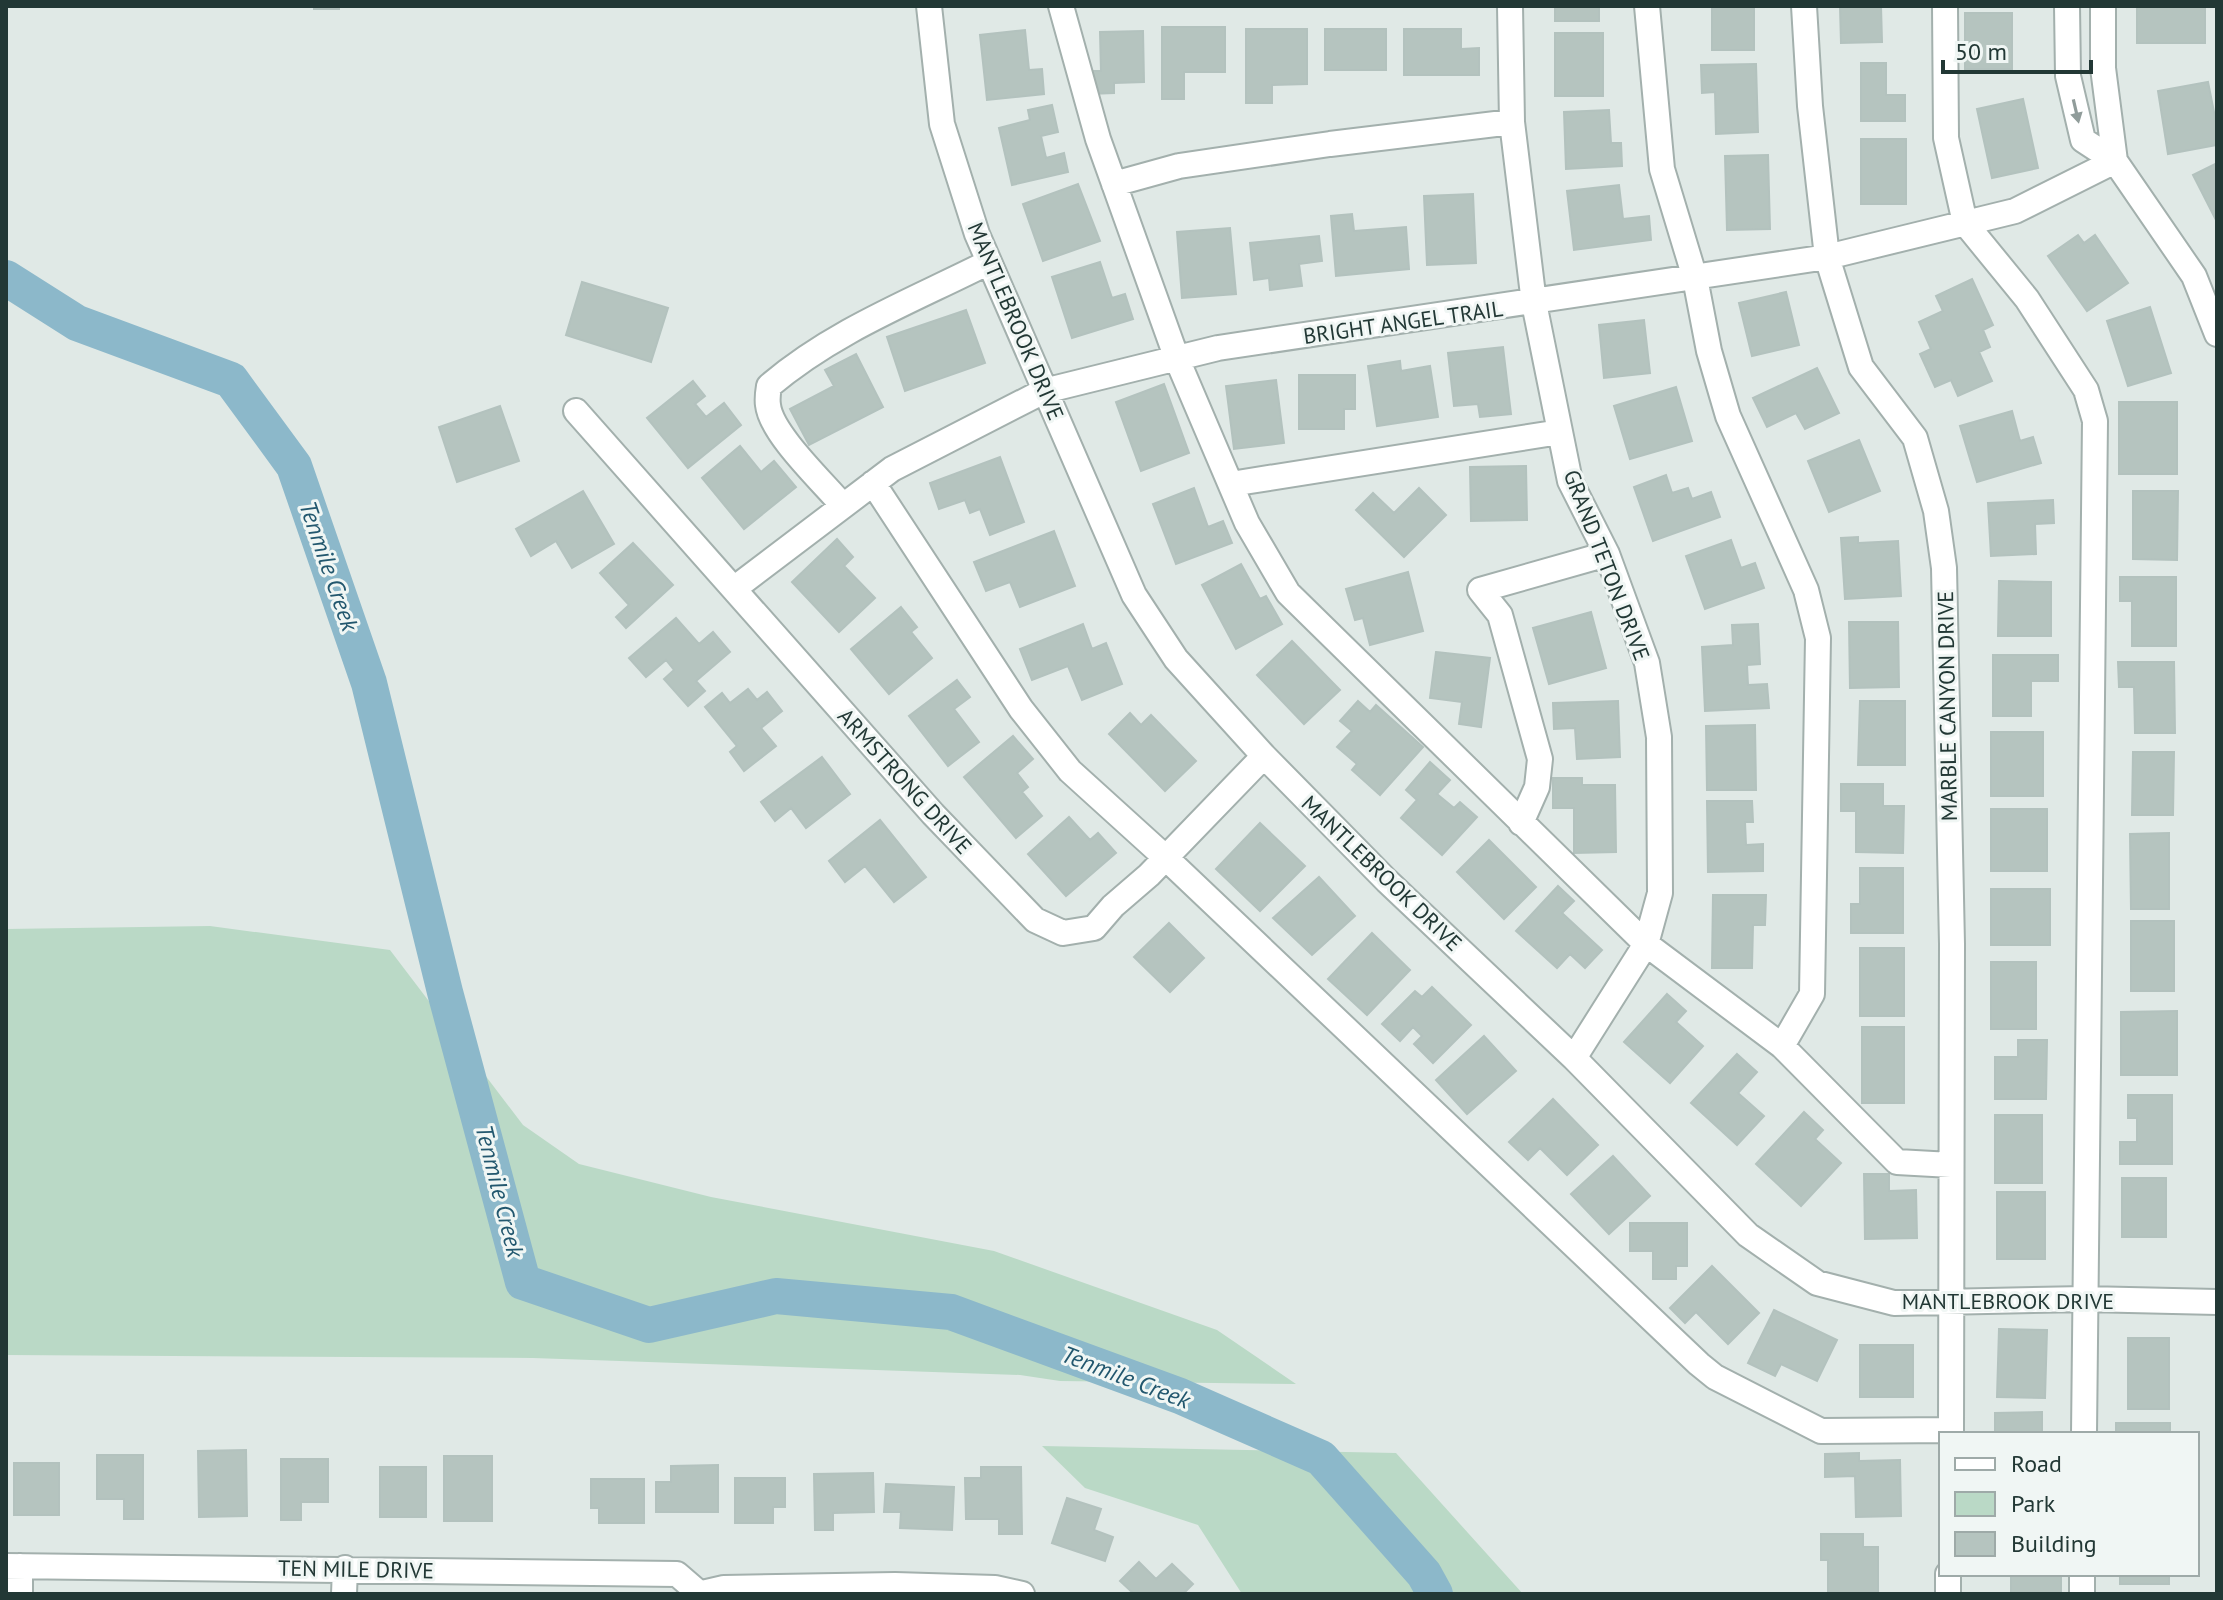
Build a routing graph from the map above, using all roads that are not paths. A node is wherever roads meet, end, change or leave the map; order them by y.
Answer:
1 (929, 6) edge
2 (1061, 6) edge
3 (1510, 6) edge
4 (1647, 6) edge
5 (1804, 6) edge
6 (1945, 6) edge
7 (2067, 6) edge
8 (2103, 6) edge
9 (1512, 122) junction
10 (2115, 161) junction
11 (1114, 184) junction
12 (1965, 223) junction
13 (1827, 257) junction
14 (989, 262) junction
15 (1695, 278) junction
16 (1534, 303) junction
17 (2216, 328) edge
18 (1177, 359) junction
19 (1044, 391) junction
20 (576, 411) dead end
21 (1560, 432) junction
22 (873, 483) junction
23 (1231, 484) junction
24 (843, 506) junction
25 (1607, 554) junction
26 (735, 588) junction
27 (1264, 756) junction
28 (1521, 823) junction
29 (1166, 858) junction
30 (1646, 944) junction
31 (1782, 1046) junction
32 (1574, 1058) junction
33 (1951, 1165) junction
34 (2085, 1299) junction
35 (2217, 1302) edge
36 (1951, 1303) junction
37 (1951, 1432) edge
38 (2084, 1432) edge
39 (13, 1566) edge
40 (345, 1568) junction
41 (566, 1583) edge
42 (817, 1590) edge
43 (20, 1594) edge
44 (344, 1594) edge
45 (698, 1594) edge
46 (1022, 1594) edge

1 - 14 street, MANTLEBROOK DRIVE
2 - 11 street
3 - 9 street, GRAND TETON DRIVE
4 - 15 street
5 - 13 street, MARBLE CANYON DRIVE
6 - 12 street
7 -> 10 street
8 - 10 street
9 - 11 street
9 - 16 street, GRAND TETON DRIVE
10 - 12 street, BRIGHT ANGEL TRAIL
10 - 17 street
11 - 18 street
12 - 13 street, BRIGHT ANGEL TRAIL
12 - 34 street
13 - 15 street, BRIGHT ANGEL TRAIL
13 - 33 street, MARBLE CANYON DRIVE
14 - 19 street, MANTLEBROOK DRIVE
14 - 24 street
15 - 16 street, BRIGHT ANGEL TRAIL
15 - 31 street
16 - 18 street, BRIGHT ANGEL TRAIL
16 - 21 street, GRAND TETON DRIVE
18 - 19 street, BRIGHT ANGEL TRAIL
18 - 23 street
19 - 22 street, BRIGHT ANGEL TRAIL
19 - 27 street, MANTLEBROOK DRIVE
20 - 26 street, ARMSTRONG DRIVE
21 - 23 street
21 - 25 street, GRAND TETON DRIVE
22 - 24 street, BRIGHT ANGEL TRAIL
22 - 29 street
23 - 28 street
24 - 26 street, BRIGHT ANGEL TRAIL
25 - 28 street
25 - 30 street, GRAND TETON DRIVE
26 - 29 street, ARMSTRONG DRIVE
27 - 29 street, ARMSTRONG DRIVE
27 - 32 street, MANTLEBROOK DRIVE
28 - 30 street
29 - 37 street
30 - 31 street
30 - 32 street, GRAND TETON DRIVE
31 - 33 street
32 - 36 street, MANTLEBROOK DRIVE
33 - 36 street, MARBLE CANYON DRIVE
34 - 35 street, MANTLEBROOK DRIVE
34 - 36 street, MANTLEBROOK DRIVE
34 - 38 street
36 - 37 street, MARBLE CANYON DRIVE
39 - 40 street, TEN MILE DRIVE
39 - 43 street
40 - 41 street, TEN MILE DRIVE
40 - 44 street
41 - 45 street, TEN MILE DRIVE
42 - 45 street, TEN MILE DRIVE
42 - 46 street, TEN MILE DRIVE

